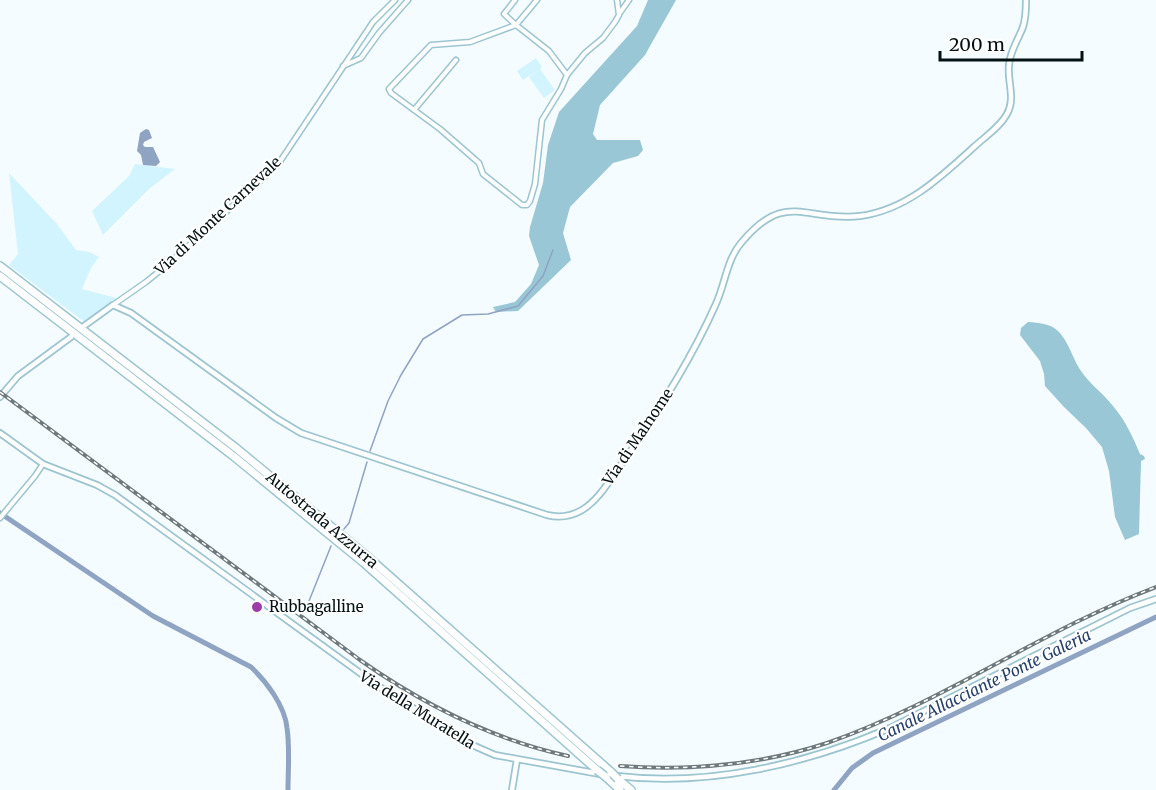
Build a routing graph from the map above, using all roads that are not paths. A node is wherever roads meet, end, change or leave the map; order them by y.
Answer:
1 (395, 0) edge
2 (408, 0) edge
3 (515, 0) edge
4 (537, 0) edge
5 (617, 0) edge
6 (629, 0) edge
7 (1026, 0) edge
8 (619, 15) junction
9 (516, 25) junction
10 (456, 60) dead end
11 (343, 66) junction
12 (567, 75) junction
13 (414, 110) junction
14 (0, 266) edge
15 (0, 276) edge
16 (113, 304) junction
17 (84, 326) dead end
18 (71, 337) dead end
19 (0, 397) edge
20 (0, 433) edge
21 (42, 464) junction
22 (0, 518) edge
23 (1156, 599) edge
24 (517, 759) junction
25 (608, 775) junction
26 (512, 790) edge
27 (620, 790) edge
28 (631, 790) edge

1 - 11 street, Via di Monte Carnevale
2 - 11 street
3 - 9 street
4 - 9 street
5 - 8 street
6 - 8 street
7 - 16 street, Via di Malnome
8 - 12 street
9 - 12 street
9 - 13 street
10 - 13 street
11 - 16 street, Via di Monte Carnevale
12 - 13 street
14 - 25 highway, Autostrada Azzurra
15 - 25 highway, Autostrada Azzurra, bridge
16 - 17 street
18 - 19 street
20 - 21 street, Via della Muratella
21 - 22 street
21 - 24 street, Via della Muratella
23 - 24 street, Via della Muratella
24 - 26 street
25 - 27 highway, Autostrada Azzurra
25 - 28 highway, Autostrada Azzurra, bridge

